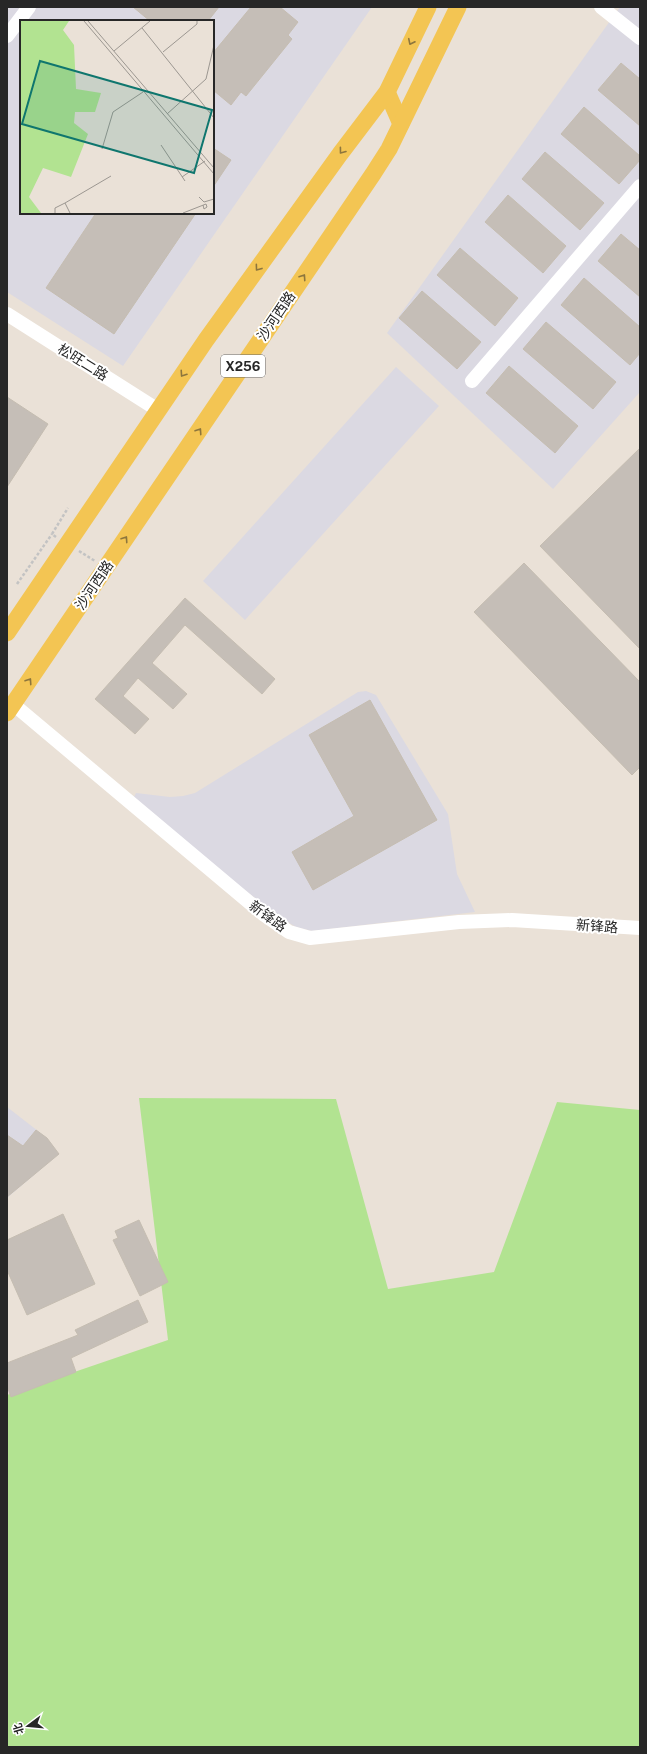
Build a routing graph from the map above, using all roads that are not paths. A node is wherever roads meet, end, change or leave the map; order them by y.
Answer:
1 (29, 7) edge
2 (428, 7) edge
3 (458, 7) edge
4 (601, 7) edge
5 (7, 36) edge
6 (640, 38) edge
7 (387, 92) junction
8 (401, 124) junction
9 (640, 186) edge
10 (7, 314) edge
11 (472, 381) dead end
12 (158, 410) junction
13 (7, 633) edge
14 (10, 709) edge
15 (640, 928) edge

1 - 5 street
2 -> 7 main road, X256
3 - 8 main road, 沙河西路 / X256
4 - 6 street
7 - 8 main road
7 -> 12 main road, X256
14 -> 8 main road, 沙河西路 / X256
9 - 11 street
10 - 12 street, 松旺二路
12 - 13 main road, X256
14 - 15 street, 新锋路

